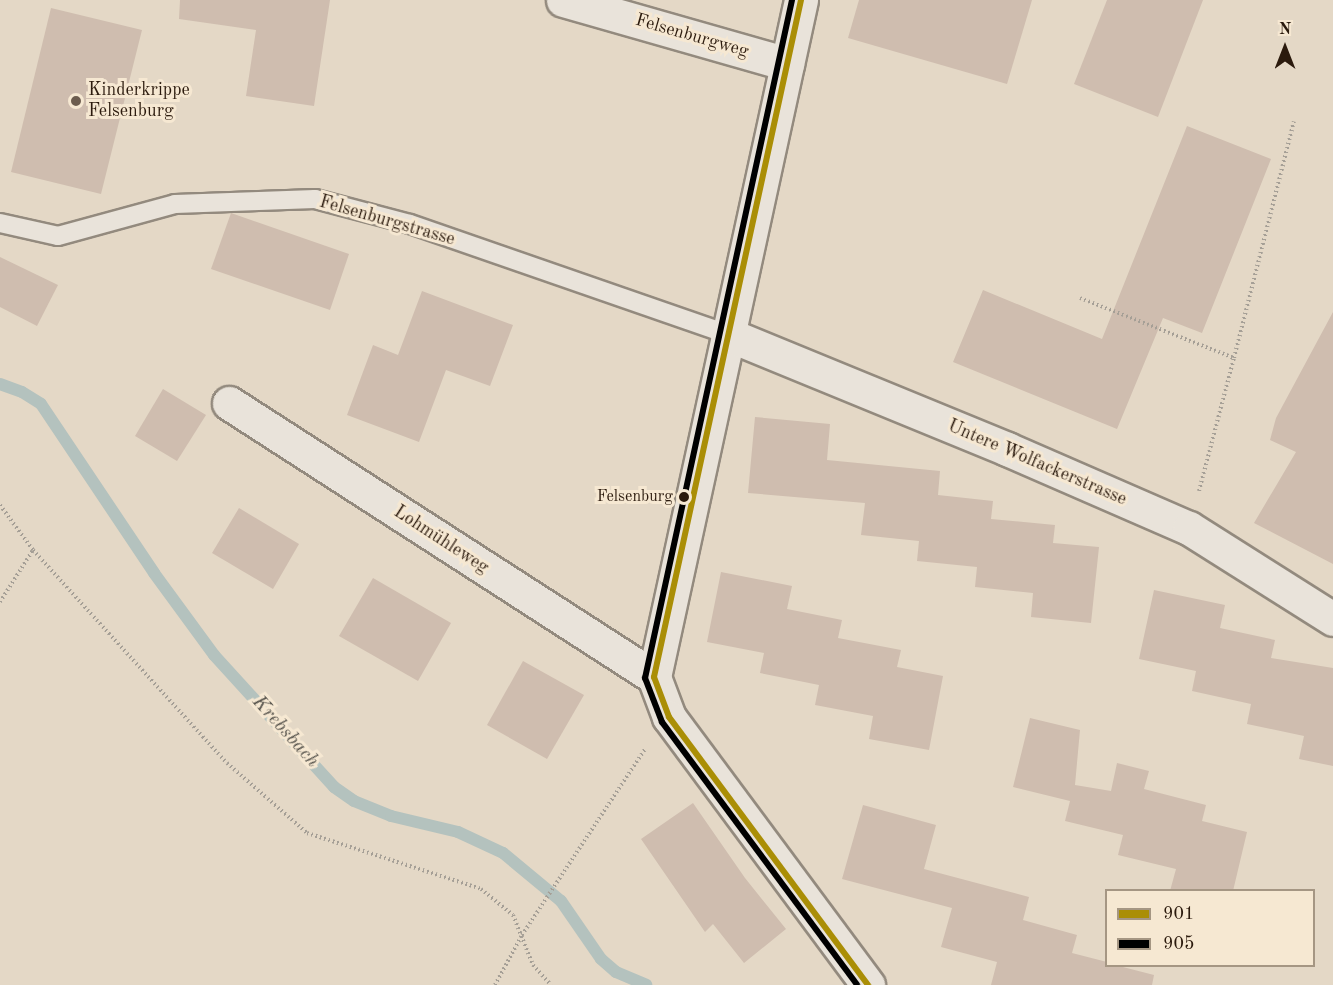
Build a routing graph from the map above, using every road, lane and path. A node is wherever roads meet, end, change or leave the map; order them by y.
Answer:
1 (563, 0) edge
2 (801, 0) edge
3 (787, 64) junction
4 (1294, 121) dead end
5 (0, 223) edge
6 (1080, 298) dead end
7 (727, 334) junction
8 (1234, 358) junction
9 (229, 403) dead end
10 (0, 505) edge
11 (1189, 528) junction
12 (33, 550) junction
13 (0, 602) edge
14 (1333, 619) edge
15 (654, 677) junction
16 (669, 717) junction
17 (522, 935) junction
18 (495, 985) edge
19 (550, 985) edge
20 (868, 985) edge

1 - 3 street, Felsenburgweg
2 - 3 street
3 - 7 street
4 - 8 path
5 - 7 lane, Felsenburgstrasse
6 - 8 path
7 - 11 street, Untere Wolfackerstrasse
7 - 15 street
8 - 11 path
9 - 15 street, Lohmühleweg
10 - 12 path
11 - 14 street, Untere Wolfackerstrasse
12 - 13 path
12 - 17 path
15 - 16 street
16 - 17 path
16 - 20 street
17 - 18 path
17 - 19 path

